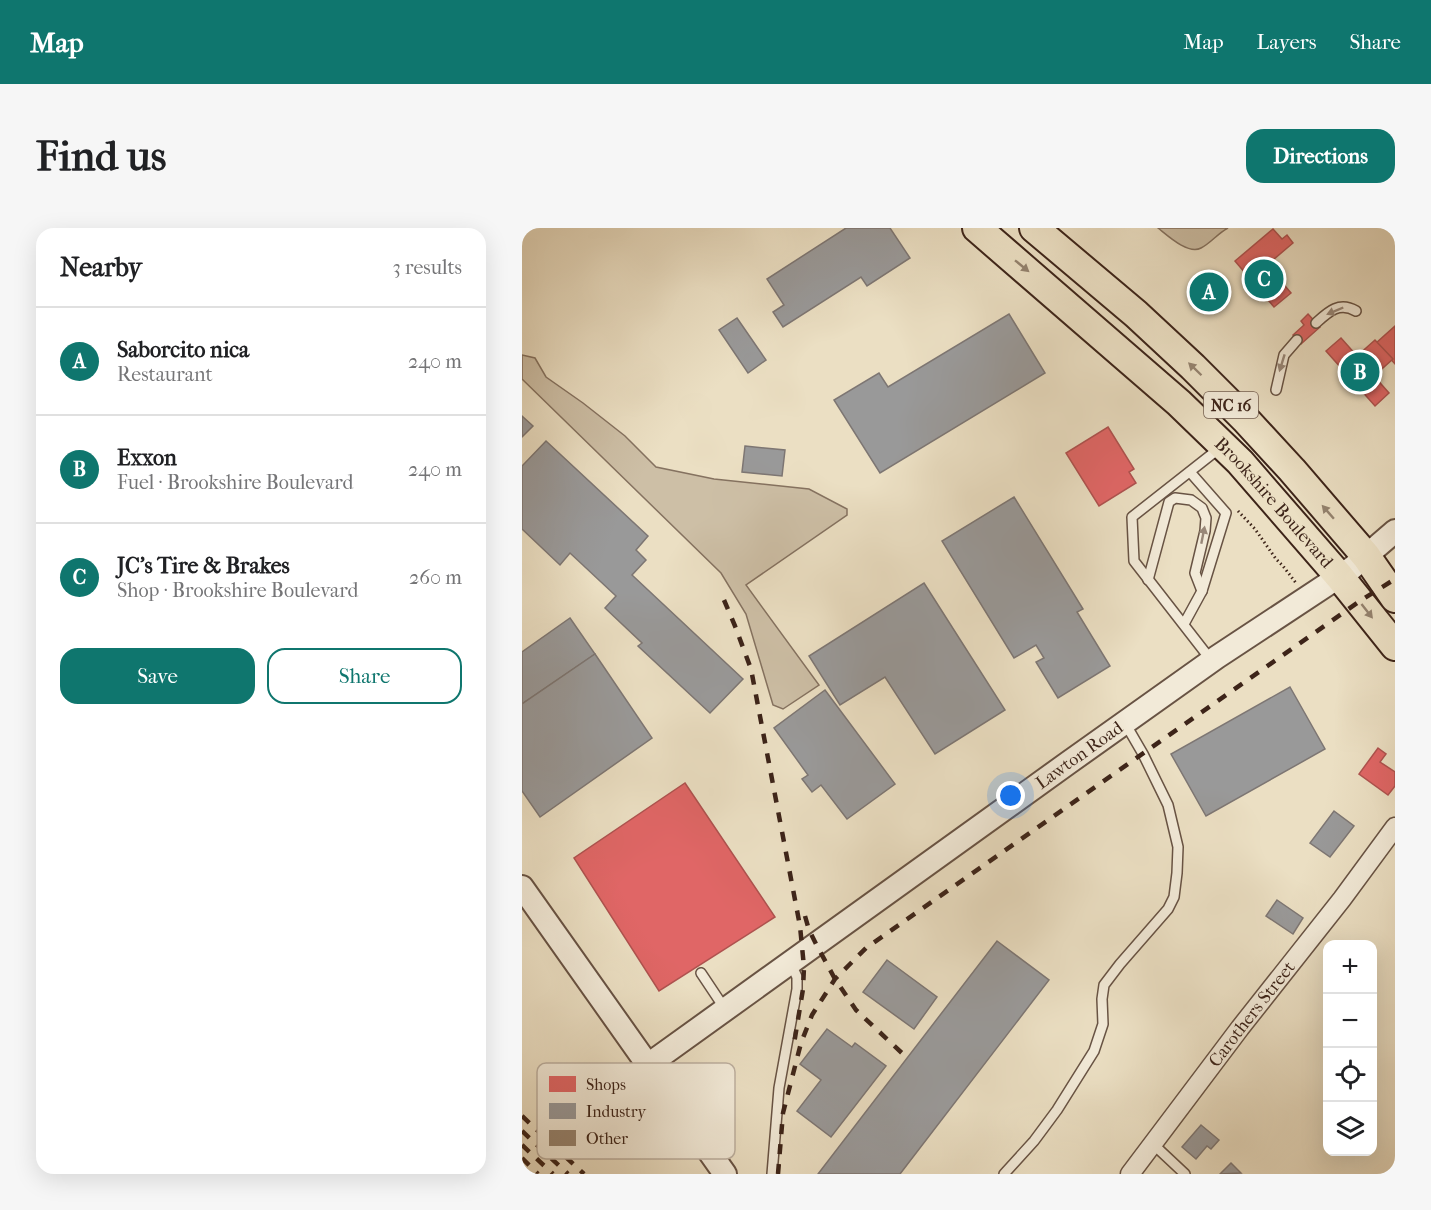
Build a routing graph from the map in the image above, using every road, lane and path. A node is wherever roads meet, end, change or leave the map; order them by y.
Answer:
1 (977, 228) edge
2 (1034, 228) edge
3 (1356, 310) dead end
4 (1316, 323) dead end
5 (1297, 340) dead end
6 (1275, 390) dead end
7 (1223, 445) junction
8 (1190, 472) junction
9 (1237, 510) dead end
10 (1395, 531) edge
11 (1366, 556) junction
12 (1339, 576) junction
13 (1148, 580) junction
14 (1202, 591) junction
15 (1308, 597) junction
16 (1395, 598) edge
17 (1184, 624) junction
18 (1395, 646) edge
19 (1212, 661) junction
20 (1125, 723) junction
21 (1395, 827) edge
22 (522, 887) edge
23 (790, 962) junction
24 (701, 973) dead end
25 (725, 1009) junction
26 (647, 1063) edge
27 (651, 1063) edge
28 (1153, 1144) junction
29 (714, 1159) edge
30 (725, 1174) edge
31 (772, 1174) edge
32 (1004, 1174) edge
33 (1130, 1174) edge
34 (1185, 1174) edge

1 -> 7 highway, Brookshire Boulevard / NC 16
11 -> 2 highway, Brookshire Boulevard / NC 16
3 -> 4 lane
5 -> 6 lane
7 - 8 lane
7 - 12 highway, Brookshire Boulevard / NC 16
8 - 13 lane
8 - 14 lane
9 - 15 path
10 - 11 street, Lawton Road
11 - 12 street, Lawton Road
11 - 16 highway, Brookshire Boulevard / NC 16
12 - 15 street, Lawton Road
12 -> 18 highway, Brookshire Boulevard / NC 16
14 -> 13 lane
13 - 17 lane
14 - 17 lane
15 - 19 street, Lawton Road
17 - 19 lane
19 - 20 street, Lawton Road
20 - 23 street, Lawton Road
20 - 32 lane
21 - 28 street, Carothers Street
22 - 26 street
23 - 25 street, Lawton Road
23 - 31 lane
24 - 25 lane
25 - 27 street, Lawton Road
28 - 33 street, Carothers Street
28 - 34 lane
29 - 30 street

